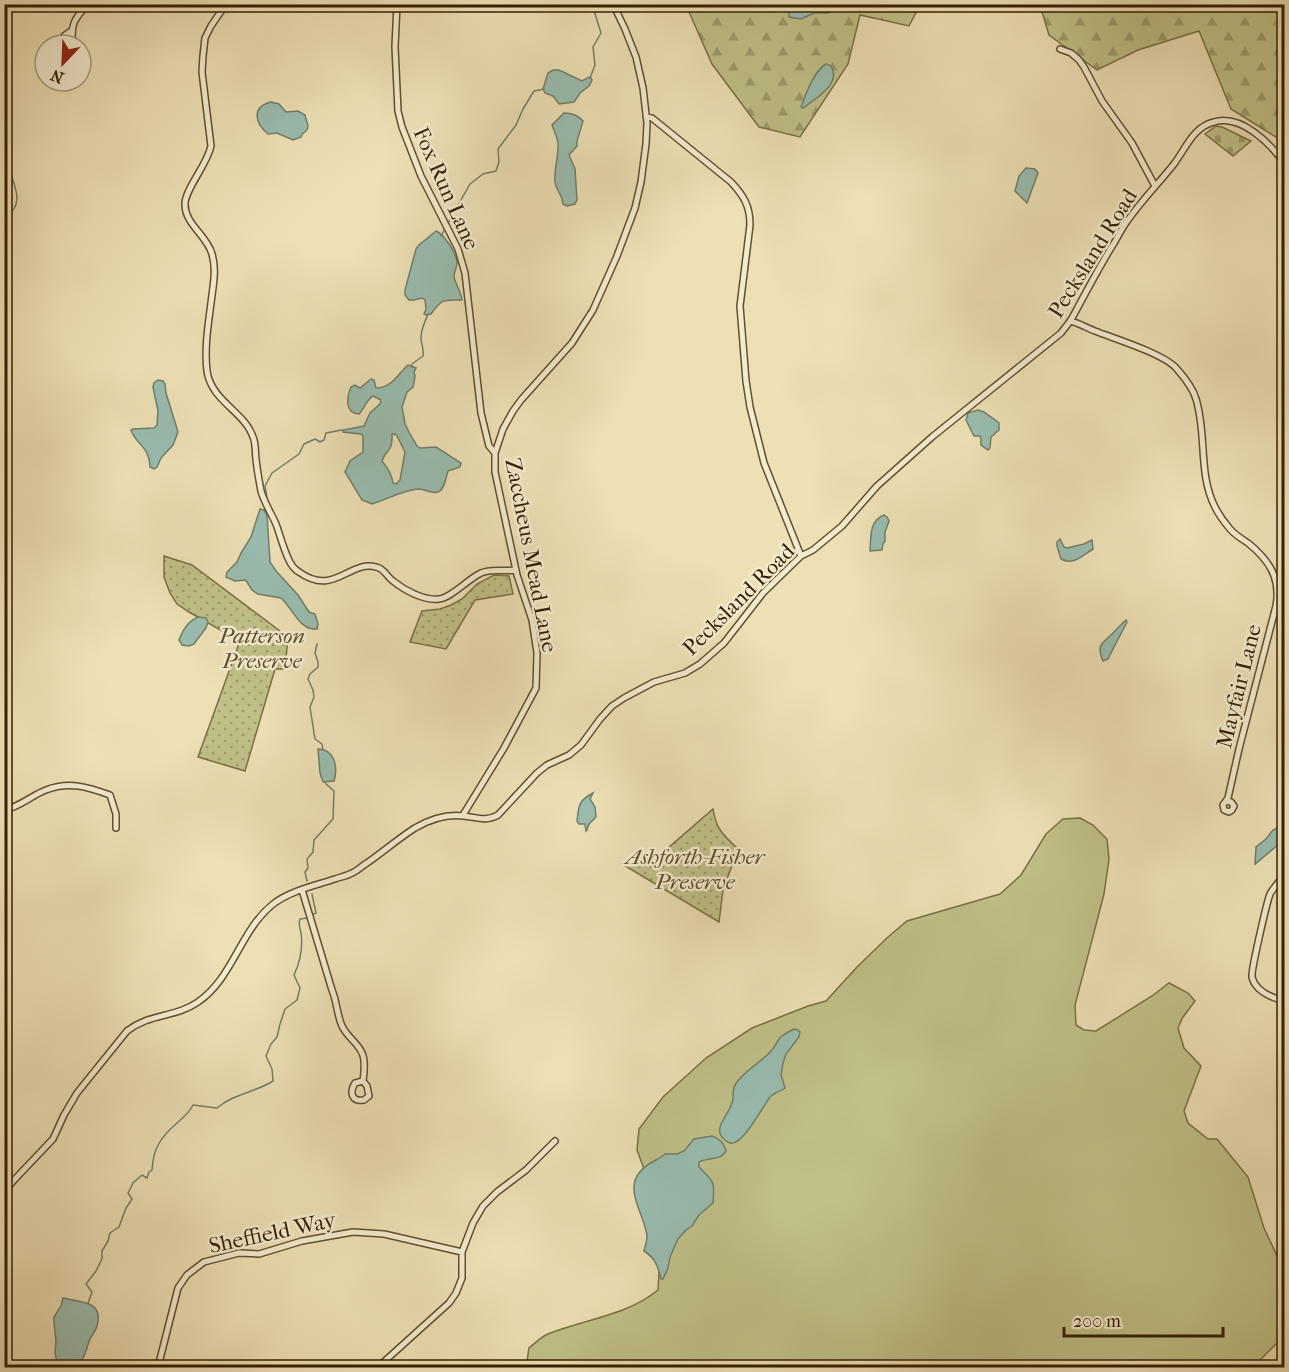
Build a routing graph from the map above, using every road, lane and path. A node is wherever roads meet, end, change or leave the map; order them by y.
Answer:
1 (88, 4) edge
2 (226, 4) edge
3 (397, 4) edge
4 (613, 4) edge
5 (71, 31) joint
6 (68, 33) edge
7 (1060, 49) dead end
8 (646, 116) junction
9 (1284, 163) edge
10 (1155, 186) junction
11 (1070, 321) junction
12 (495, 453) junction
13 (801, 556) junction
14 (516, 570) junction
15 (1227, 801) dead end
16 (4, 810) edge
17 (462, 815) junction
18 (116, 828) dead end
19 (1284, 875) edge
20 (302, 890) junction
21 (1284, 1002) edge
22 (363, 1081) dead end
23 (555, 1141) dead end
24 (4, 1192) edge
25 (462, 1252) junction
26 (158, 1367) edge
27 (377, 1368) edge

1 - 5 street
2 - 14 street
3 - 12 street, Fox Run Lane
4 - 8 street, Zaccheus Mead Lane
5 - 6 street
7 - 10 street
8 - 12 street, Zaccheus Mead Lane
8 - 13 street
9 - 10 street, Pecksland Road
10 - 11 street, Pecksland Road
11 - 13 street, Pecksland Road
11 - 15 street, Mayfair Lane
12 - 14 street, Zaccheus Mead Lane
13 - 17 street, Pecksland Road
14 - 17 street, Zaccheus Mead Lane
16 - 18 street
17 - 20 street, Pecksland Road
19 - 21 street
20 - 22 street
20 - 24 street, Pecksland Road
23 - 25 street
25 - 26 street, Sheffield Way
25 - 27 street

